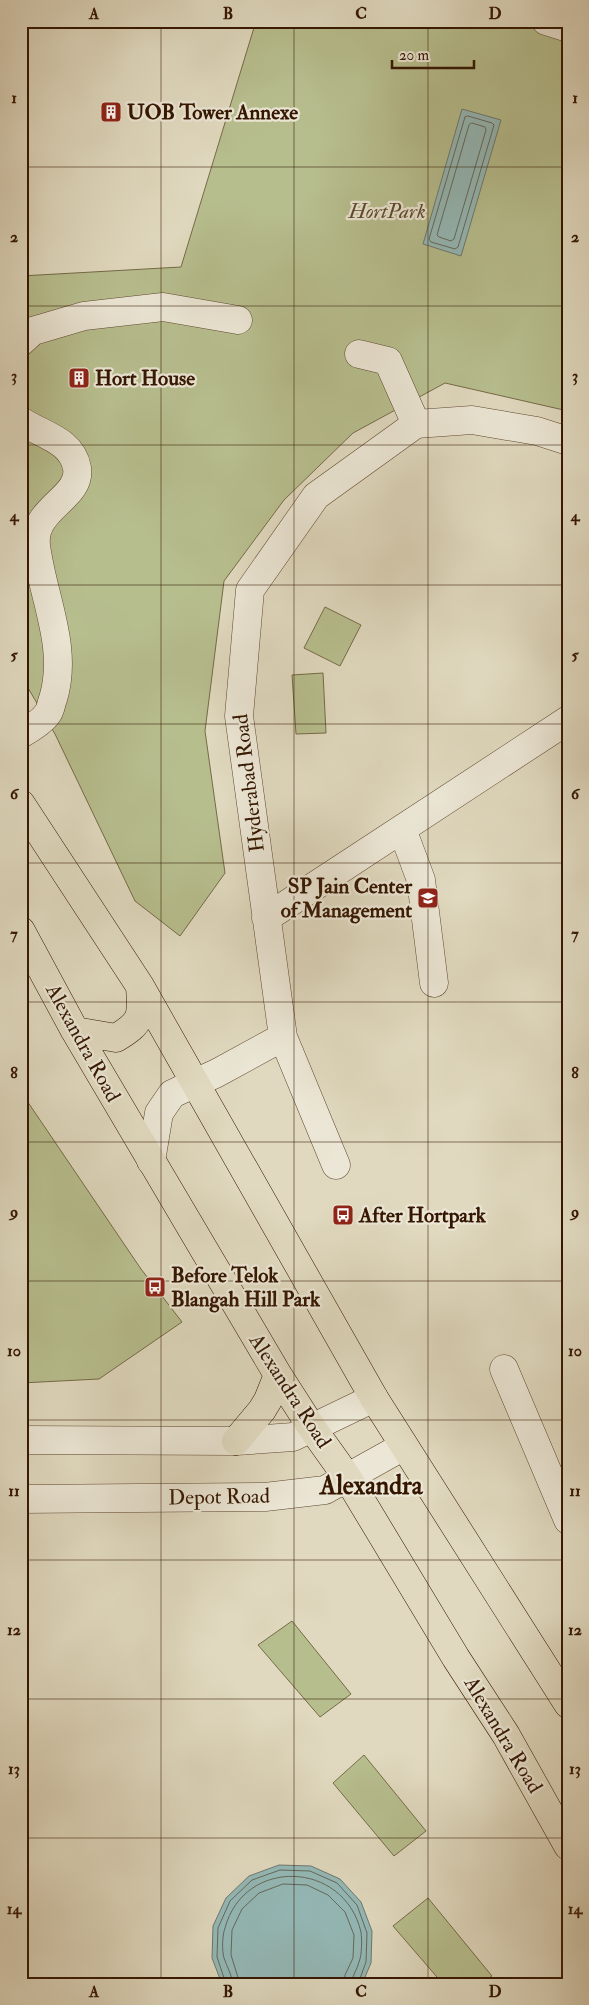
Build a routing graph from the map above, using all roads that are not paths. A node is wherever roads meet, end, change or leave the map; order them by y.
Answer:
1 (238, 320) dead end
2 (21, 342) edge
3 (359, 354) dead end
4 (21, 421) edge
5 (416, 424) junction
6 (568, 441) edge
7 (568, 720) edge
8 (21, 734) edge
9 (21, 804) edge
10 (402, 829) junction
11 (266, 918) junction
12 (21, 931) edge
13 (434, 984) dead end
14 (140, 986) junction
15 (75, 1031) junction
16 (283, 1037) junction
17 (195, 1084) junction
18 (151, 1161) junction
19 (336, 1165) dead end
20 (504, 1369) dead end
21 (278, 1375) junction
22 (374, 1398) junction
23 (312, 1428) junction
24 (21, 1440) edge
25 (236, 1441) junction
26 (404, 1446) junction
27 (348, 1476) junction
28 (21, 1499) edge
29 (568, 1520) edge
30 (568, 1704) edge
31 (568, 1846) edge

1 - 2 street
3 - 5 street
4 - 8 street
5 - 6 street
5 - 11 street, Hyderabad Road
7 - 10 street
9 - 14 main road
10 - 11 street
10 - 13 street
11 - 16 street, Hyderabad Road
12 - 15 main road, Alexandra Road
14 - 15 main road
14 - 17 main road
15 - 18 main road, Alexandra Road
16 - 17 street
16 - 19 street, Hyderabad Road
17 - 18 street
17 - 22 main road
18 - 21 main road, Alexandra Road
20 - 29 street
21 - 23 main road, Alexandra Road
21 - 25 main road
22 - 23 street
22 - 26 main road
23 - 25 street
23 - 27 main road, Alexandra Road
24 - 25 street
26 - 27 street, Depot Road
26 - 30 main road
27 - 28 street, Depot Road
27 - 31 main road, Alexandra Road

